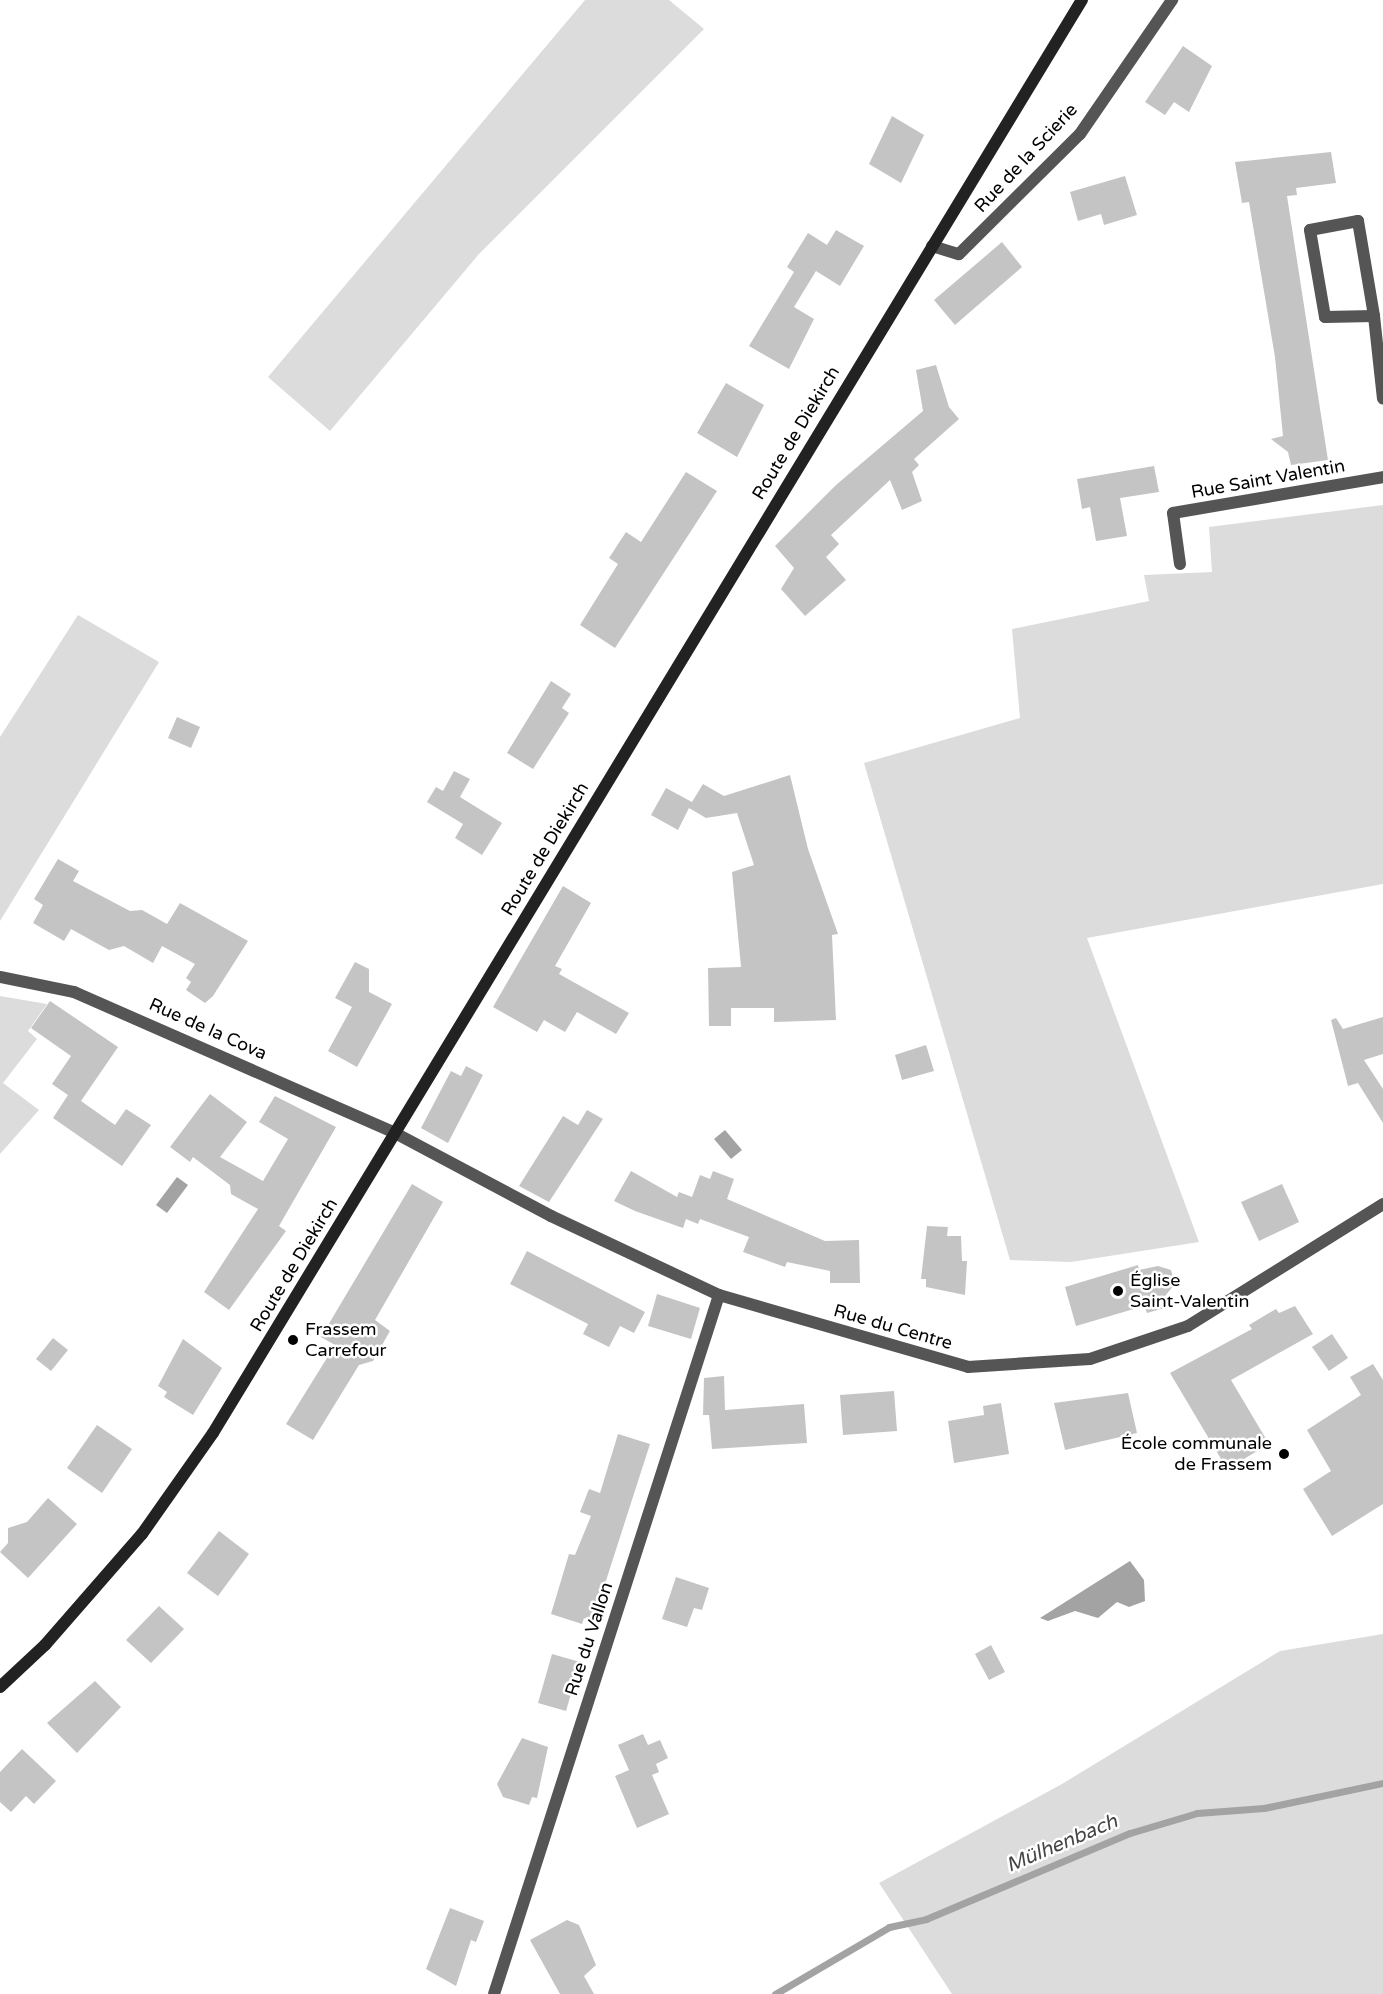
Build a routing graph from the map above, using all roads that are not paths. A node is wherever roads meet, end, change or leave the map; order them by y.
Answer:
1 (1082, 0) edge
2 (1172, 0) edge
3 (932, 246) junction
4 (1374, 316) junction
5 (1383, 399) edge
6 (1383, 477) edge
7 (1180, 564) dead end
8 (0, 977) edge
9 (394, 1132) junction
10 (1383, 1204) edge
11 (719, 1295) junction
12 (0, 1687) edge
13 (494, 1994) edge

1 - 3 main road, Route de Diekirch
2 - 3 street, Rue de la Scierie
3 - 9 main road, Route de Diekirch
4 - 4 street
4 - 5 street
6 - 7 street, Rue Saint Valentin
8 - 9 street, Rue de la Cova
9 - 11 street, Rue du Centre
9 - 12 main road, Route de Diekirch
10 - 11 street, Rue du Centre
11 - 13 street, Rue du Vallon

